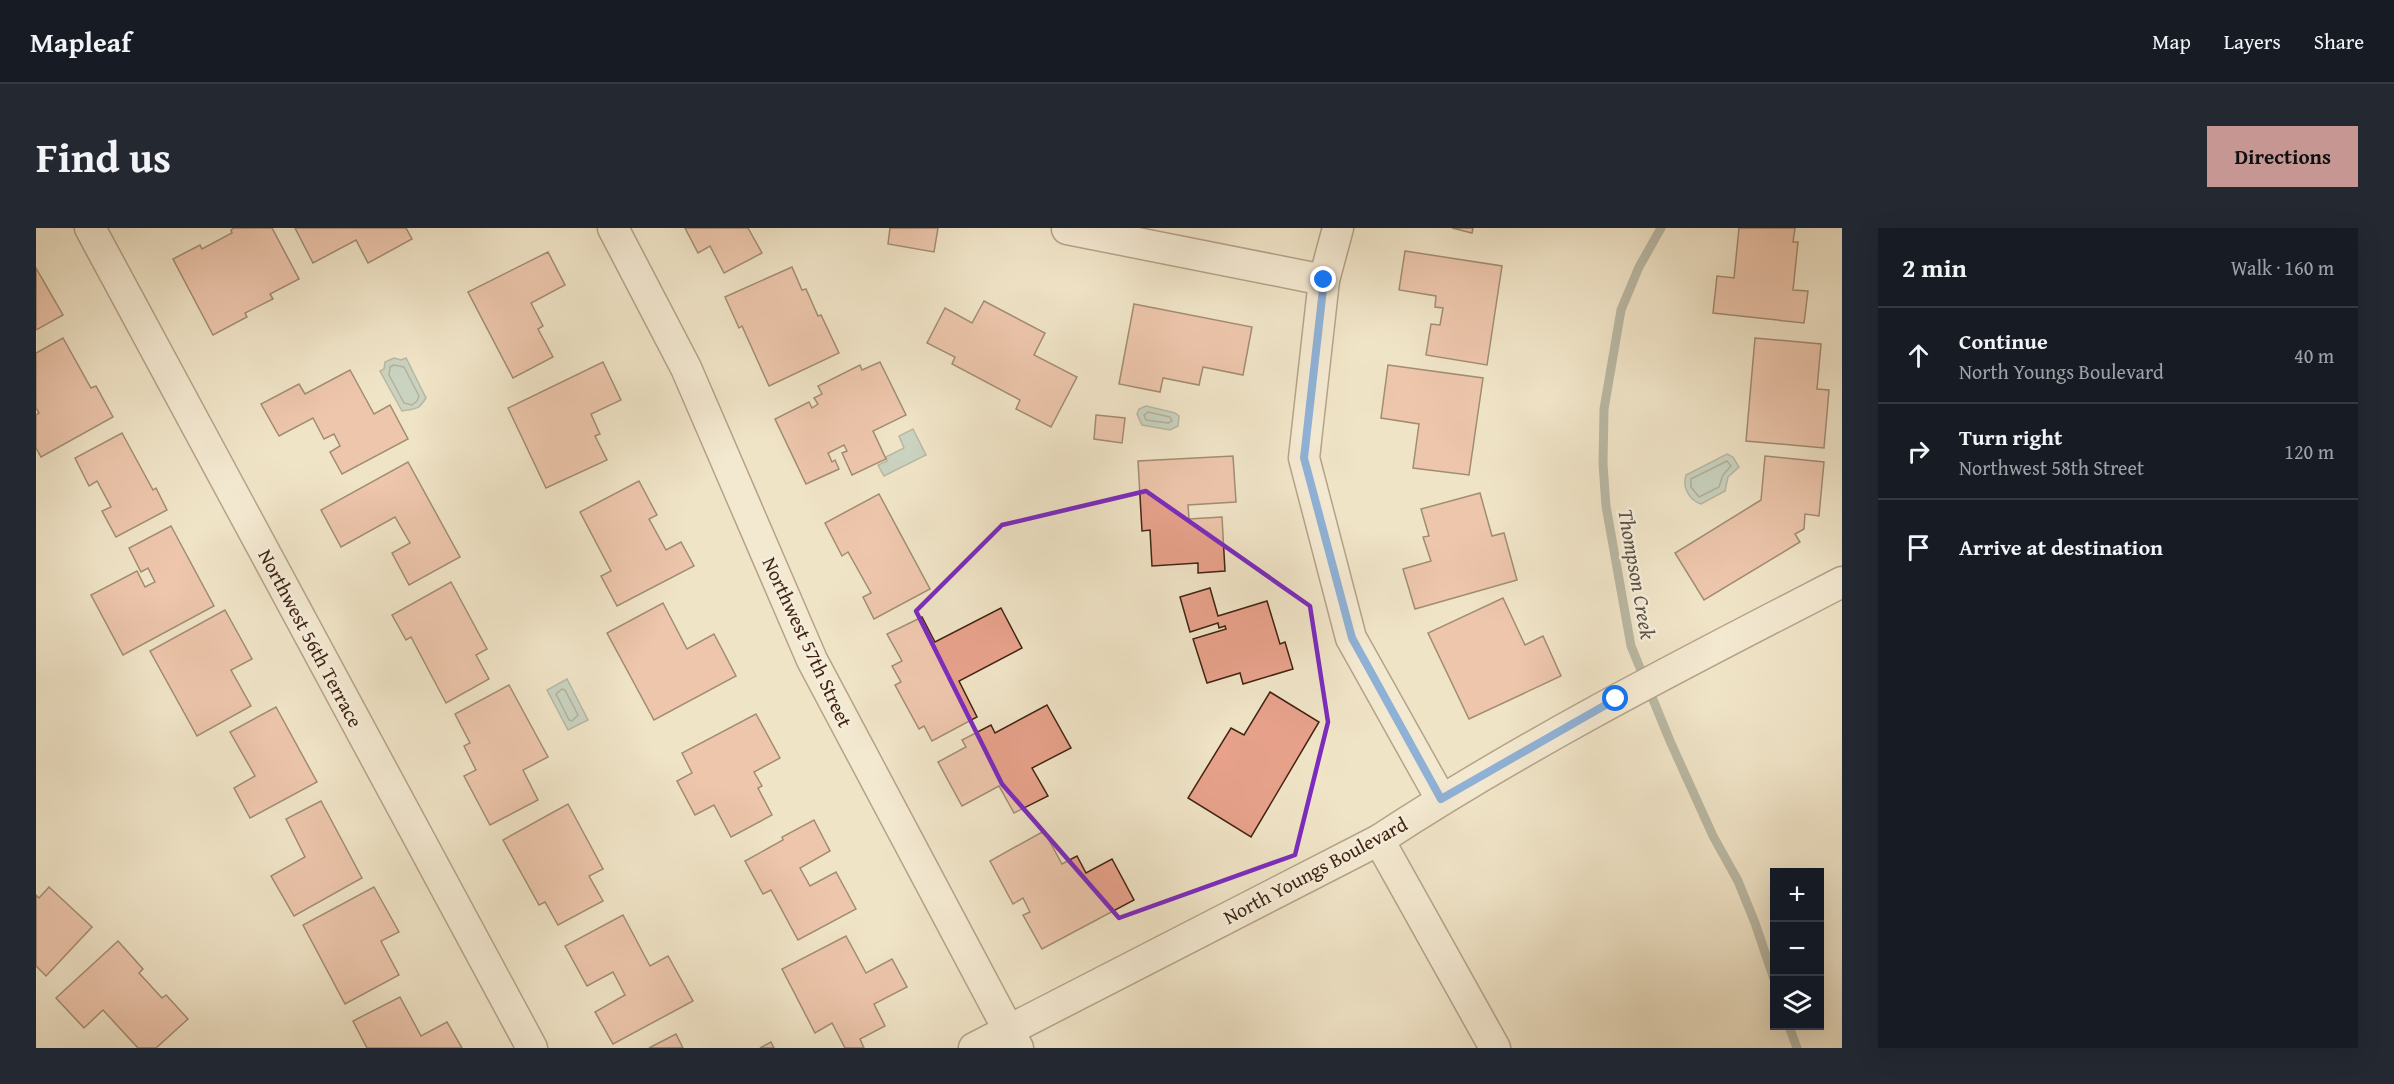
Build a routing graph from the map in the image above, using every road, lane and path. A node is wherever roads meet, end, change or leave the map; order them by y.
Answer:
1 (90, 228) edge
2 (613, 228) edge
3 (1338, 228) edge
4 (1067, 229) edge
5 (1324, 280) junction
6 (1842, 582) edge
7 (1441, 799) junction
8 (1379, 840) junction
9 (1013, 1039) edge
10 (532, 1048) edge
11 (974, 1048) edge
12 (1495, 1048) edge

1 - 10 street, Northwest 56th Terrace
2 - 9 street, Northwest 57th Street
3 - 5 street
4 - 5 street
5 - 7 street
6 - 7 street, North Youngs Boulevard
7 - 8 street, North Youngs Boulevard
8 - 9 street, North Youngs Boulevard
8 - 12 street
9 - 11 street, North Youngs Boulevard

